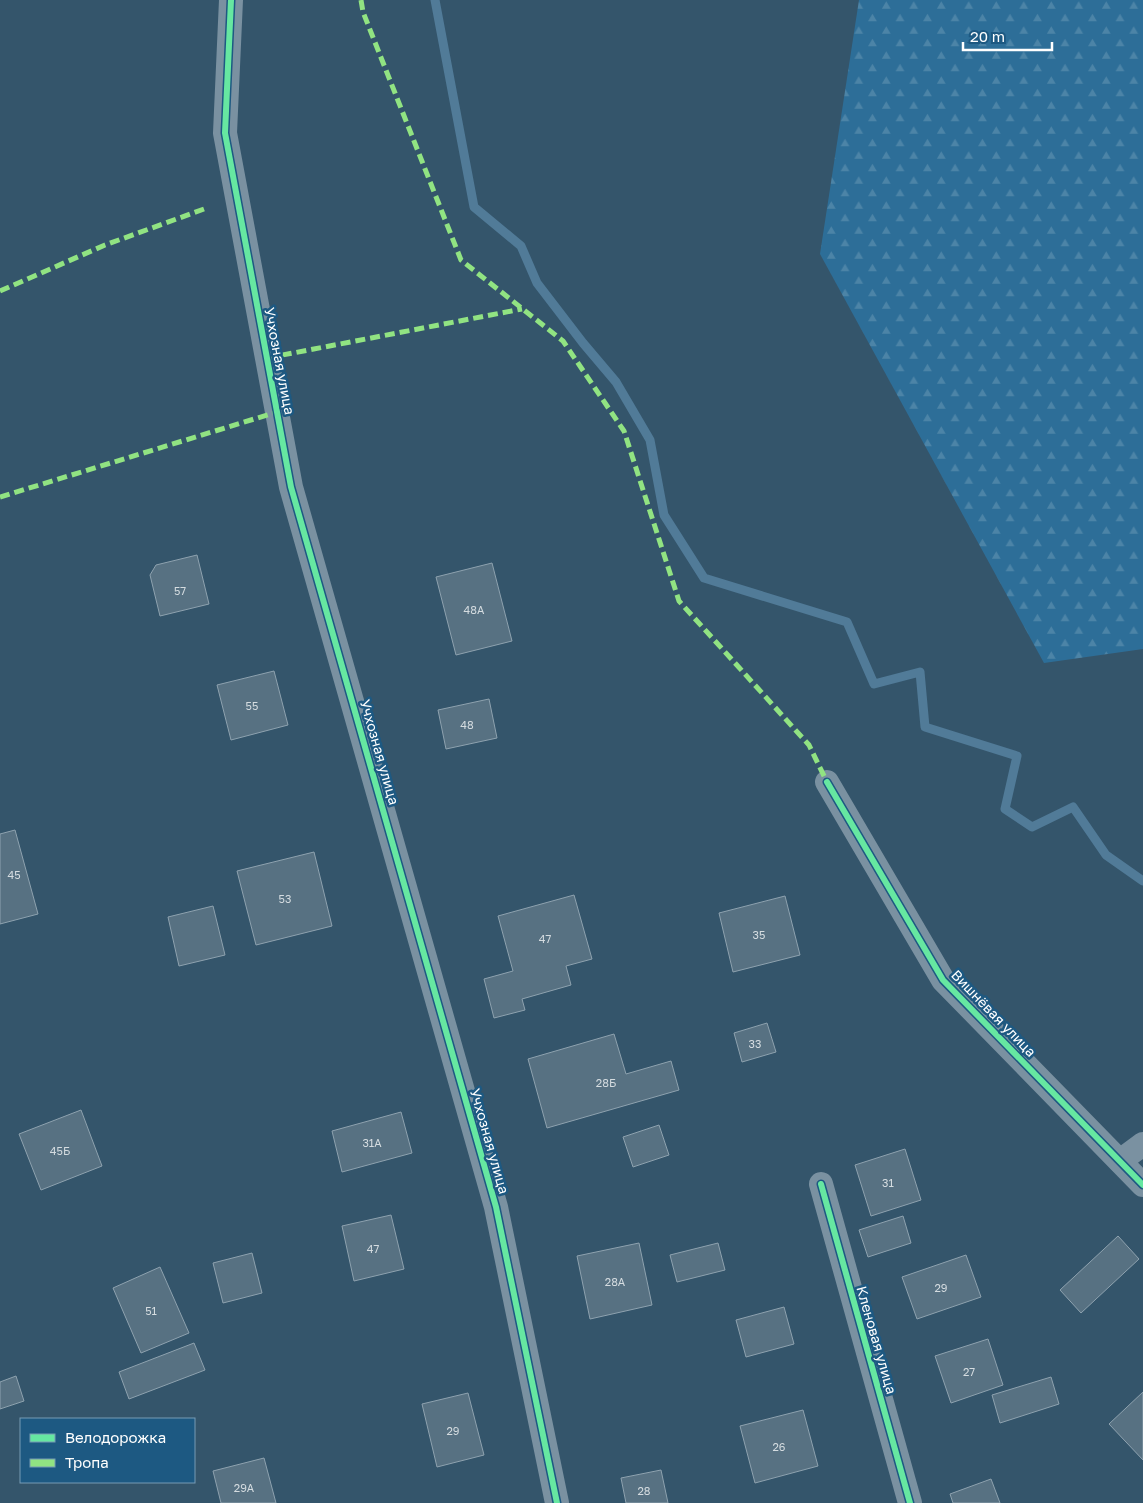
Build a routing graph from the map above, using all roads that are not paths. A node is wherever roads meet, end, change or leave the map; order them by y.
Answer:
1 (231, 0) edge
2 (827, 782) dead end
3 (1143, 1144) edge
4 (1120, 1161) junction
5 (821, 1184) dead end
6 (1143, 1185) edge
7 (556, 1503) edge
8 (910, 1503) edge

1 - 7 street, Учхозная улица
2 - 4 street, Вишнёвая улица
3 - 4 street
4 - 6 street, Вишнёвая улица
5 - 8 street, Кленовая улица

